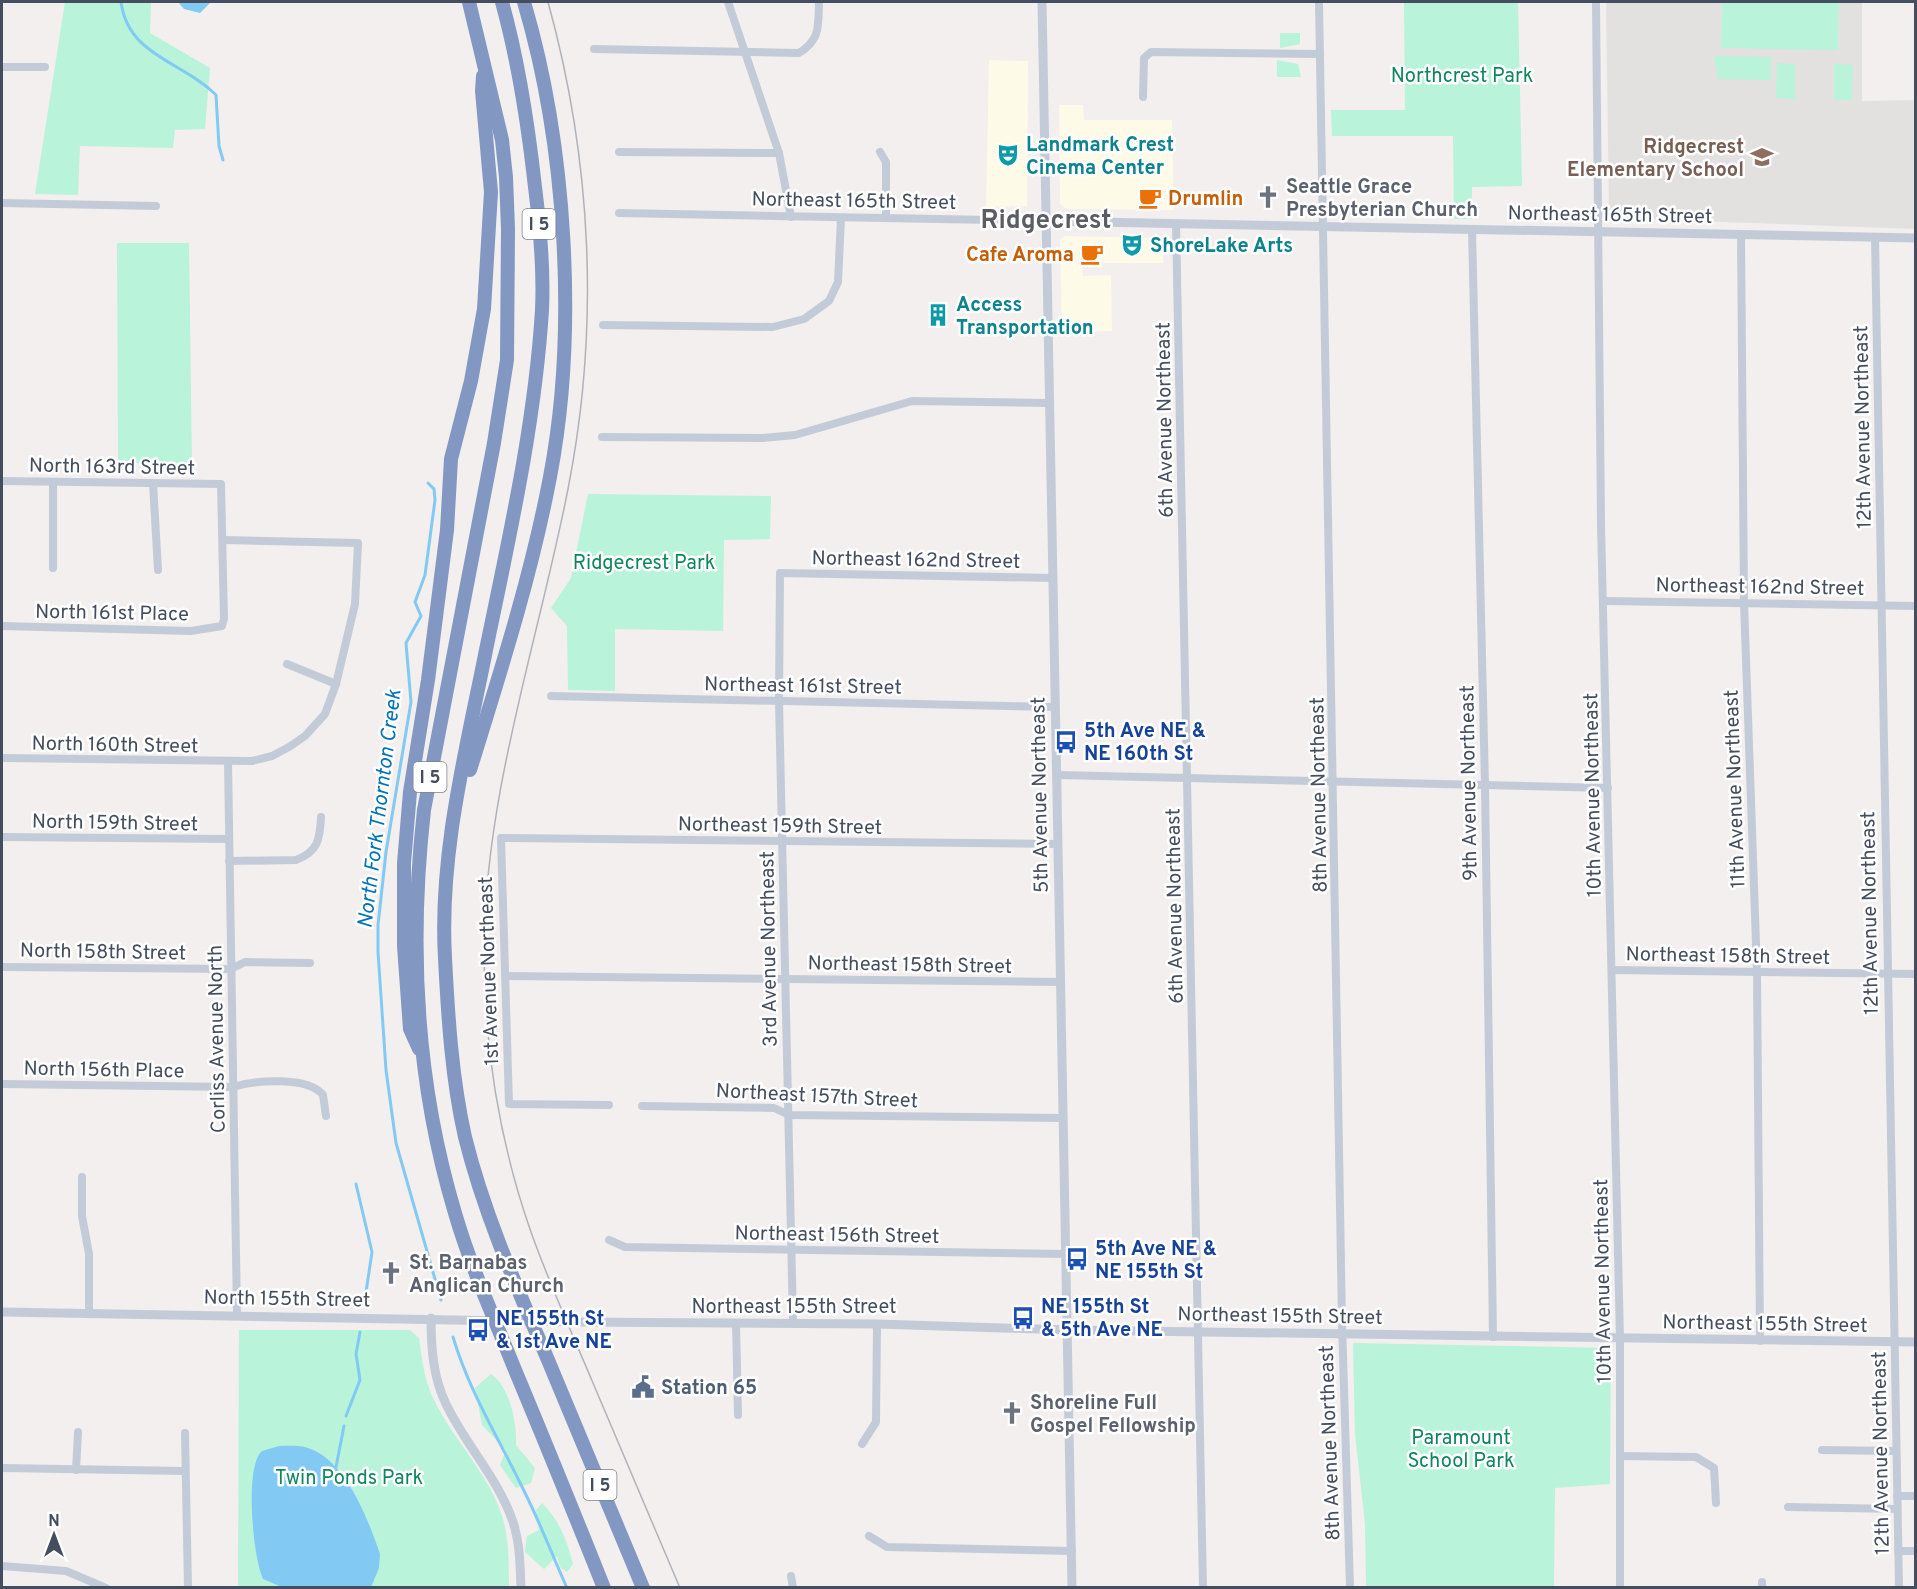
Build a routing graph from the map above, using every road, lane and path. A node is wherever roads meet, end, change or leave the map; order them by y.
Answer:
1 (469, 2) edge
2 (502, 2) edge
3 (524, 2) edge
4 (728, 2) edge
5 (819, 2) edge
6 (1042, 2) edge
7 (1319, 2) edge
8 (1596, 2) edge
9 (594, 49) dead end
10 (746, 52) junction
11 (1320, 54) junction
12 (485, 62) junction
13 (45, 67) dead end
14 (2, 68) edge
15 (1143, 97) dead end
16 (619, 152) dead end
17 (880, 152) dead end
18 (779, 153) junction
19 (2, 203) edge
20 (156, 206) dead end
21 (619, 213) dead end
22 (791, 217) junction
23 (886, 217) junction
24 (841, 218) junction
25 (1045, 221) junction
26 (1176, 224) junction
27 (1325, 227) junction
28 (1472, 230) junction
29 (1598, 232) junction
30 (1741, 235) junction
31 (1875, 237) junction
32 (1916, 238) edge
33 (603, 326) dead end
34 (1048, 403) junction
35 (602, 437) dead end
36 (2, 480) edge
37 (53, 482) junction
38 (153, 483) junction
39 (224, 540) junction
40 (53, 568) dead end
41 (158, 570) dead end
42 (780, 573) joint
43 (1052, 578) junction
44 (1604, 601) junction
45 (1744, 602) junction
46 (1880, 605) junction
47 (1916, 606) edge
48 (2, 626) edge
49 (287, 664) dead end
50 (336, 684) junction
51 (551, 696) dead end
52 (779, 701) junction
53 (1055, 707) junction
54 (2, 758) edge
55 (228, 762) junction
56 (1057, 775) junction
57 (1189, 780) junction
58 (1334, 782) junction
59 (1485, 785) junction
60 (1608, 788) junction
61 (321, 817) dead end
62 (453, 824) junction
63 (2, 837) edge
64 (501, 838) joint
65 (229, 839) junction
66 (782, 842) junction
67 (1058, 844) junction
68 (229, 861) junction
69 (310, 963) dead end
70 (2, 967) edge
71 (231, 969) junction
72 (1613, 970) junction
73 (1757, 972) junction
74 (1887, 974) junction
75 (1916, 974) edge
76 (507, 976) junction
77 (786, 979) junction
78 (1060, 982) junction
79 (422, 1056) junction
80 (2, 1084) edge
81 (233, 1087) junction
82 (609, 1105) dead end
83 (642, 1106) dead end
84 (789, 1114) junction
85 (326, 1116) dead end
86 (1063, 1118) junction
87 (82, 1178) dead end
88 (609, 1240) dead end
89 (792, 1250) junction
90 (1066, 1254) junction
91 (2, 1312) edge
92 (89, 1312) junction
93 (237, 1315) junction
94 (431, 1318) junction
95 (571, 1322) joint
96 (736, 1323) junction
97 (793, 1323) junction
98 (877, 1324) junction
99 (1069, 1330) junction
100 (1197, 1332) junction
101 (1343, 1333) junction
102 (1493, 1337) junction
103 (1620, 1339) junction
104 (1760, 1341) junction
105 (1894, 1342) junction
106 (1916, 1342) edge
107 (738, 1415) dead end
108 (78, 1432) dead end
109 (185, 1433) dead end
110 (862, 1444) dead end
111 (1822, 1450) dead end
112 (1896, 1451) junction
113 (1620, 1456) junction
114 (2, 1468) edge
115 (76, 1470) junction
116 (186, 1471) junction
117 (1897, 1496) junction
118 (1916, 1496) edge
119 (1716, 1503) dead end
120 (1788, 1507) dead end
121 (1897, 1509) junction
122 (869, 1536) dead end
123 (1071, 1551) junction
124 (1898, 1551) junction
125 (1916, 1551) edge
126 (2, 1566) edge
127 (791, 1576) dead end
128 (106, 1587) edge
129 (188, 1587) edge
130 (521, 1587) edge
131 (604, 1587) edge
132 (643, 1587) edge
133 (793, 1587) edge
134 (1072, 1587) edge
135 (1203, 1587) edge
136 (1350, 1587) edge
137 (1620, 1587) edge
138 (1899, 1587) edge

1 - 12 highway, I 5
2 - 62 highway, I 5
3 - 62 highway
4 - 10 street
5 - 10 street
6 - 25 street, 5th Avenue Northeast
7 - 11 street, 8th Avenue Northeast
8 - 29 street, 10th Avenue Northeast
9 - 10 street
10 - 18 street
11 - 15 street
11 - 27 street, 8th Avenue Northeast
12 - 79 highway
12 - 79 highway, I 5
13 - 14 street
16 - 18 street
17 - 23 street
18 - 22 street
19 - 20 street
21 - 22 street, Northeast 165th Street
22 - 24 street, Northeast 165th Street
23 - 24 street, Northeast 165th Street
23 - 25 street, Northeast 165th Street
24 - 33 street
25 - 26 street, Northeast 165th Street
25 - 34 street, 5th Avenue Northeast
26 - 27 street, Northeast 165th Street
26 - 57 street, 6th Avenue Northeast
27 - 28 street, Northeast 165th Street
27 - 58 street, 8th Avenue Northeast
28 - 29 street, Northeast 165th Street
28 - 59 street, 9th Avenue Northeast
29 - 30 street, Northeast 165th Street
29 - 44 street, 10th Avenue Northeast
30 - 31 street, Northeast 165th Street
30 - 45 street, 11th Avenue Northeast
31 - 32 street, Northeast 165th Street
31 - 46 street, 12th Avenue Northeast
34 - 35 street
34 - 43 street, 5th Avenue Northeast
36 - 37 street, North 163rd Street
37 - 38 street, North 163rd Street
37 - 40 street
38 - 39 street, North 163rd Street
38 - 41 street
39 - 48 street, North 161st Place
39 - 50 street, North 160th Street
42 - 43 street, Northeast 162nd Street
42 - 52 street, 3rd Avenue Northeast
43 - 53 street, 5th Avenue Northeast
44 - 45 street, Northeast 162nd Street
44 - 60 street, 10th Avenue Northeast
45 - 46 street, Northeast 162nd Street
45 - 73 street, 11th Avenue Northeast
46 - 47 street, Northeast 162nd Street
46 - 74 street, 12th Avenue Northeast
49 - 50 street
50 - 55 street, North 160th Street
51 - 52 street, Northeast 161st Street
52 - 53 street, Northeast 161st Street
52 - 66 street, 3rd Avenue Northeast
53 - 56 street, 5th Avenue Northeast
54 - 55 street, North 160th Street
55 - 65 street, Corliss Avenue North
56 - 57 street
56 - 67 street, 5th Avenue Northeast
57 - 58 street
57 - 100 street, 6th Avenue Northeast
58 - 59 street
58 - 101 street, 8th Avenue Northeast
59 - 60 street
59 - 102 street, 9th Avenue Northeast
60 - 72 street, 10th Avenue Northeast
61 - 68 street
62 - 132 highway, I 5
63 - 65 street, North 159th Street
64 - 66 street, Northeast 159th Street
64 - 76 street, 1st Avenue Northeast
65 - 68 street, Corliss Avenue North
66 - 67 street, Northeast 159th Street
66 - 77 street, 3rd Avenue Northeast
67 - 78 street, 5th Avenue Northeast
68 - 71 street, Corliss Avenue North
69 - 71 street, North 158th Street
70 - 71 street, North 158th Street
71 - 81 street, Corliss Avenue North
72 - 73 street, Northeast 158th Street
72 - 103 street, 10th Avenue Northeast
73 - 74 street, Northeast 158th Street
73 - 104 street, 11th Avenue Northeast
74 - 75 street, Northeast 158th Street
74 - 105 street, 12th Avenue Northeast
76 - 77 street, Northeast 158th Street
76 - 82 street, 1st Avenue Northeast
77 - 78 street, Northeast 158th Street
77 - 84 street, 3rd Avenue Northeast
78 - 86 street, 5th Avenue Northeast
79 - 131 highway, I 5
80 - 81 street, North 156th Place
81 - 85 street, North 156th Place
81 - 93 street, Corliss Avenue North
83 - 84 street, Northeast 157th Street
84 - 86 street, Northeast 157th Street
84 - 89 street, 3rd Avenue Northeast
86 - 90 street, 5th Avenue Northeast
87 - 92 street
88 - 89 street, Northeast 156th Street
89 - 90 street, Northeast 156th Street
89 - 97 street, 3rd Avenue Northeast
90 - 99 street, 5th Avenue Northeast
91 - 92 street, North 155th Street
92 - 93 street, North 155th Street
93 - 94 street, North 155th Street
94 - 95 street, North 155th Street
94 - 130 street
95 - 96 street, Northeast 155th Street
96 - 97 street, Northeast 155th Street
96 - 107 street
97 - 98 street, Northeast 155th Street
98 - 99 street, Northeast 155th Street
98 - 110 street
99 - 100 street, Northeast 155th Street
99 - 123 street, 5th Avenue Northeast
100 - 101 street, Northeast 155th Street
100 - 135 street, 6th Avenue Northeast
101 - 102 street, Northeast 155th Street
101 - 136 street, 8th Avenue Northeast
102 - 103 street, Northeast 155th Street
103 - 104 street, Northeast 155th Street
103 - 113 street, 10th Avenue Northeast
104 - 105 street, Northeast 155th Street
105 - 106 street, Northeast 155th Street
105 - 112 street, 12th Avenue Northeast
108 - 115 street
109 - 116 street
111 - 112 street
112 - 117 street, 12th Avenue Northeast
113 - 119 street
113 - 137 street, 10th Avenue Northeast
114 - 115 street
115 - 116 street
116 - 129 street
117 - 118 street
117 - 121 street, 12th Avenue Northeast
120 - 121 street
121 - 124 street, 12th Avenue Northeast
122 - 123 street
123 - 134 street, 5th Avenue Northeast
124 - 125 street
124 - 138 street, 12th Avenue Northeast
126 - 128 street
127 - 133 street

